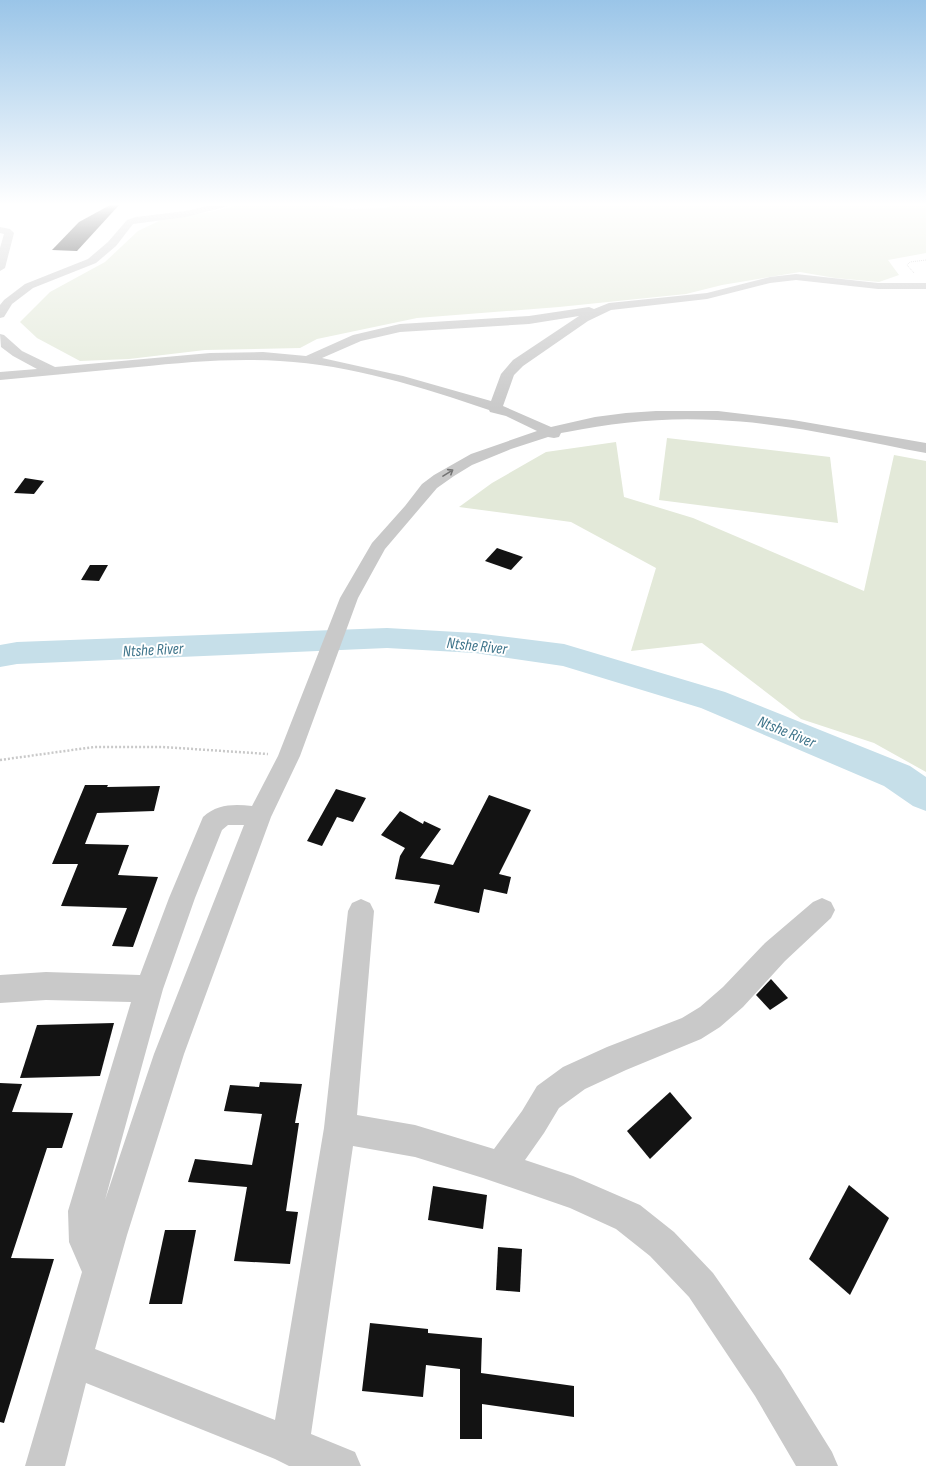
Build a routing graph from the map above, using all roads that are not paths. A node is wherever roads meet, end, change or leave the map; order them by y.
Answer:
1 (66, 272) edge
2 (925, 286) edge
3 (610, 307) junction
4 (0, 314) edge
5 (0, 338) edge
6 (307, 360) junction
7 (53, 371) junction
8 (0, 376) edge
9 (504, 413) junction
10 (586, 423) junction
11 (830, 431) junction
12 (548, 436) junction
13 (510, 444) junction
14 (926, 448) edge
15 (411, 510) junction
16 (259, 817) junction
17 (822, 910) dead end
18 (361, 911) dead end
19 (0, 989) edge
20 (149, 989) junction
21 (340, 1128) junction
22 (500, 1168) junction
23 (100, 1269) junction
24 (74, 1359) junction
25 (290, 1446) junction
26 (45, 1466) edge
27 (341, 1466) edge
28 (818, 1466) edge

1 - 4 street
2 - 3 street
3 - 6 street
3 - 9 street
5 - 7 street
6 - 7 street
6 - 9 street
7 - 8 street
9 - 10 street
9 - 12 street
9 - 13 street
10 - 11 street
10 - 12 street
11 - 12 street
11 - 14 street
12 - 13 street
12 - 15 street
15 -> 13 street
15 - 16 street
16 - 20 street
16 - 23 street
17 - 22 street
18 - 21 street
19 - 20 street
20 - 23 street
21 - 22 street
21 - 25 street
22 - 28 street
23 - 24 street
24 - 25 street
24 - 26 street
25 - 27 street

